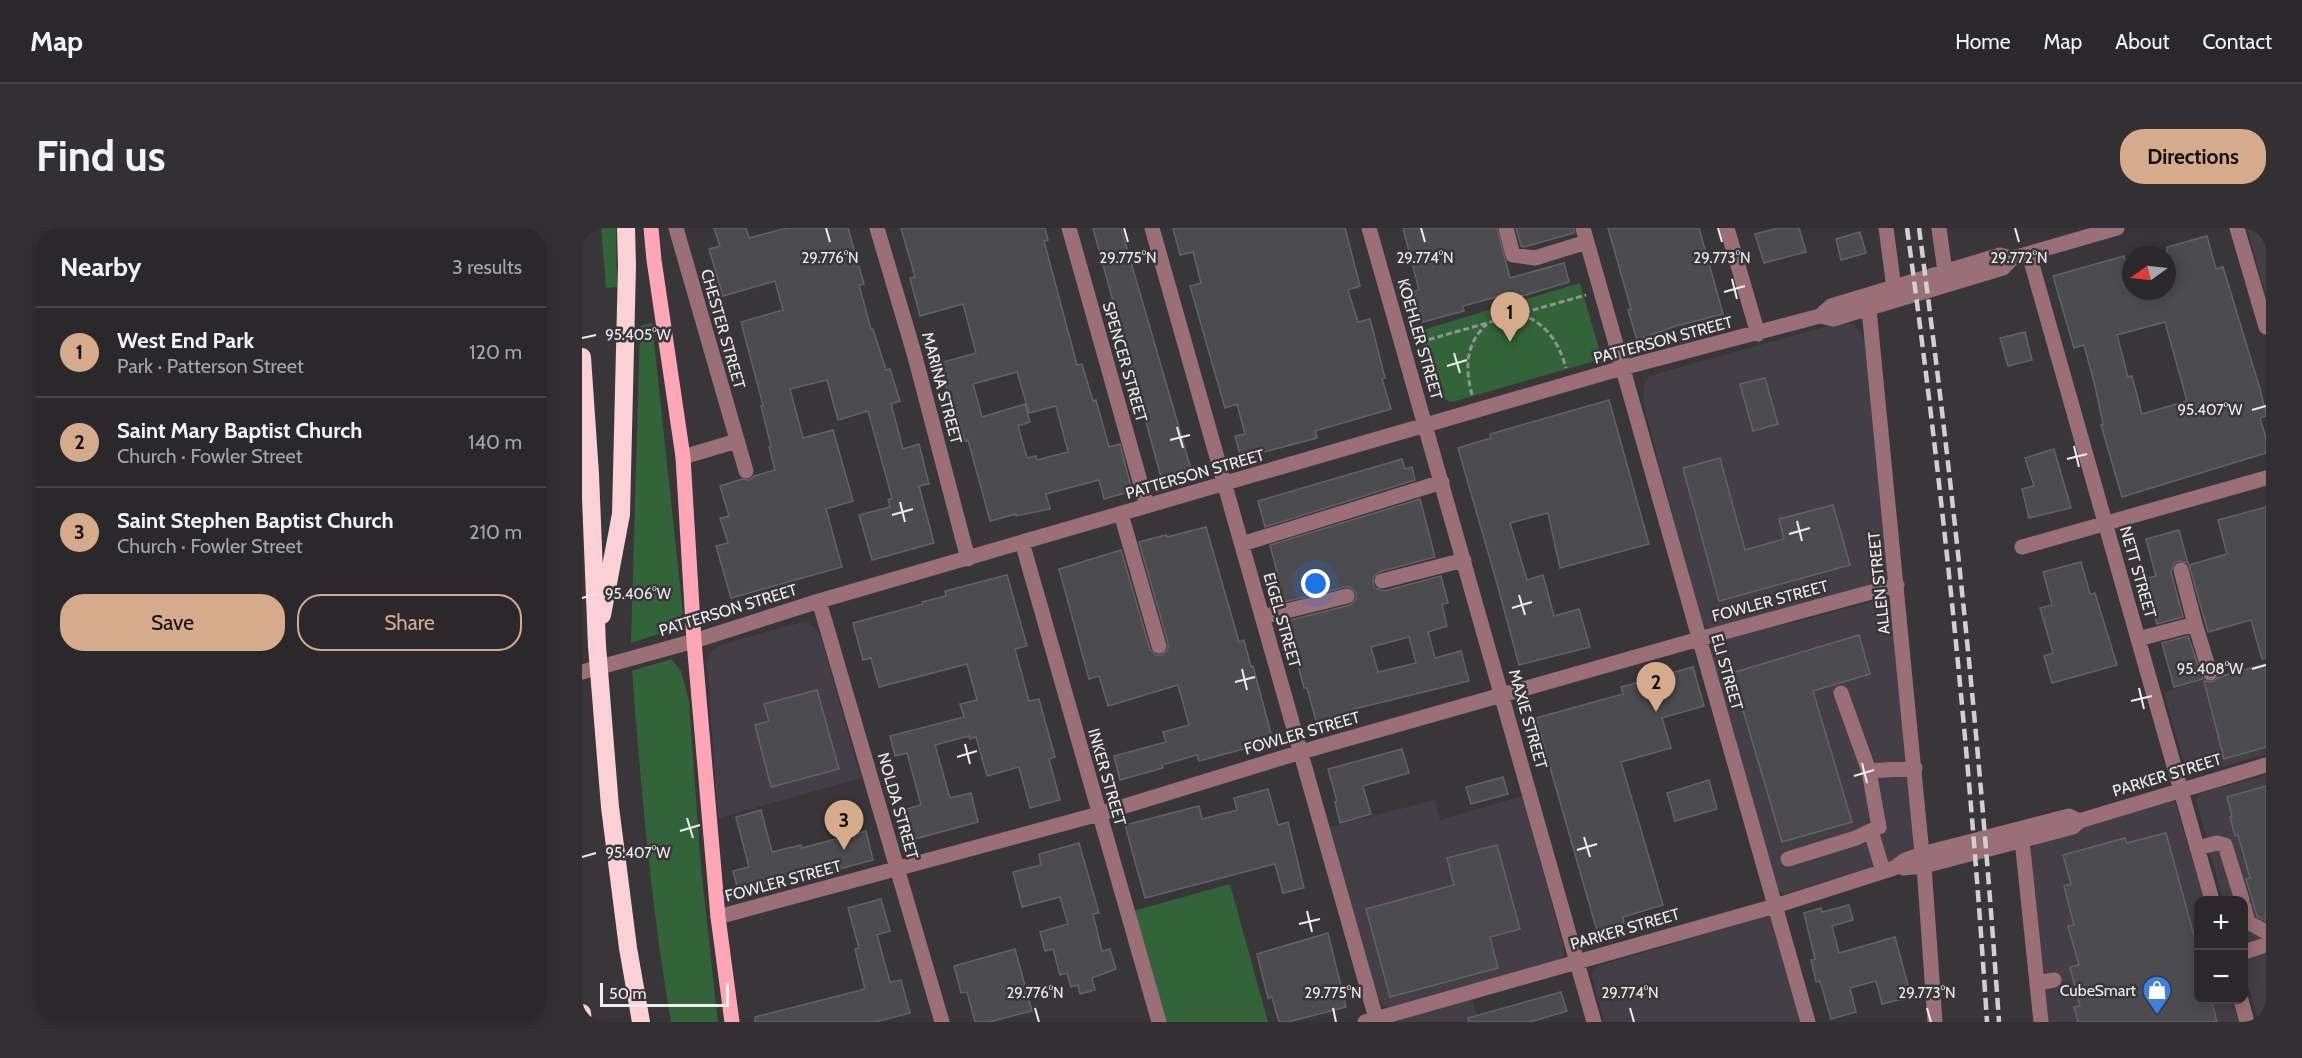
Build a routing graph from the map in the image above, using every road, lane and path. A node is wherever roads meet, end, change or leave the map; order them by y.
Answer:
1 (626, 228) edge
2 (651, 228) edge
3 (676, 228) edge
4 (877, 228) edge
5 (1069, 228) edge
6 (1152, 228) edge
7 (1369, 228) edge
8 (1506, 228) edge
9 (1727, 228) edge
10 (1886, 228) edge
11 (1939, 228) edge
12 (2117, 228) edge
13 (2237, 228) edge
14 (1585, 235) edge
15 (2029, 254) junction
16 (2013, 258) junction
17 (1945, 272) junction
18 (1894, 288) junction
19 (1601, 291) junction
20 (1869, 309) junction
21 (1519, 314) junction
22 (1820, 316) junction
23 (1489, 322) junction
24 (2266, 327) edge
25 (1758, 334) junction
26 (1420, 342) dead end
27 (582, 357) edge
28 (1622, 369) junction
29 (1571, 384) junction
30 (1477, 411) junction
31 (1426, 426) junction
32 (737, 441) junction
33 (683, 457) junction
34 (746, 471) dead end
35 (2266, 478) edge
36 (1442, 482) junction
37 (1225, 484) junction
38 (1147, 506) junction
39 (1121, 514) junction
40 (2105, 524) junction
41 (1022, 542) junction
42 (1242, 544) junction
43 (2022, 547) dead end
44 (968, 559) junction
45 (1464, 560) junction
46 (2181, 570) dead end
47 (1382, 581) dead end
48 (1898, 585) junction
49 (1347, 596) dead end
50 (819, 601) junction
51 (1262, 617) junction
52 (2195, 624) junction
53 (1699, 639) junction
54 (2138, 639) junction
55 (694, 641) junction
56 (597, 646) junction
57 (1159, 646) dead end
58 (582, 672) edge
59 (2210, 673) dead end
60 (1841, 693) dead end
61 (1503, 695) junction
62 (1301, 752) junction
63 (2266, 765) edge
64 (1915, 768) junction
65 (1869, 771) junction
66 (2181, 790) junction
67 (1099, 814) junction
68 (2079, 821) junction
69 (1871, 831) junction
70 (2022, 840) junction
71 (2198, 848) junction
72 (1788, 859) dead end
73 (1923, 860) junction
74 (898, 869) junction
75 (1889, 869) junction
76 (2211, 896) edge
77 (2241, 896) edge
78 (1775, 906) junction
79 (717, 917) junction
80 (2248, 922) edge
81 (2266, 932) edge
82 (2266, 945) edge
83 (2248, 951) edge
84 (1576, 962) junction
85 (2055, 980) dead end
86 (2037, 983) junction
87 (2242, 1004) edge
88 (582, 1013) edge
89 (1373, 1021) edge
90 (583, 1022) edge
91 (641, 1022) edge
92 (732, 1022) edge
93 (942, 1022) edge
94 (1158, 1022) edge
95 (1594, 1022) edge
96 (1808, 1022) edge
97 (1935, 1022) edge
98 (2041, 1022) edge
99 (2247, 1022) edge

1 - 56 highway
2 - 33 main road
3 - 32 street, CHESTER STREET
4 - 44 street, MARINA STREET
5 - 38 street, SPENCER STREET
6 - 37 street, EIGEL STREET
7 - 31 street, KOEHLER STREET
8 - 14 street
9 - 25 street
10 - 18 street
11 - 17 street
12 - 15 street, PATTERSON STREET
13 - 24 street
14 - 19 street, ELI STREET
15 - 16 street, PATTERSON STREET
15 - 40 street, NETT STREET
16 - 17 street, PATTERSON STREET
16 - 20 street, PATTERSON STREET
17 - 18 street, PATTERSON STREET
18 - 22 street, PATTERSON STREET
19 - 21 path
19 - 28 street, ELI STREET
20 - 22 street, PATTERSON STREET
20 - 48 street, ALLEN STREET
21 - 23 path
21 - 29 path
22 - 25 street, PATTERSON STREET
23 - 26 path
23 - 30 path
25 - 28 street, PATTERSON STREET
27 - 56 highway
28 - 29 street, PATTERSON STREET
28 - 53 street, ELI STREET
29 - 30 street, PATTERSON STREET
30 - 31 street, PATTERSON STREET
31 - 36 street, MAXIE STREET
31 - 37 street, PATTERSON STREET
32 - 33 street
32 - 34 street, CHESTER STREET
33 - 55 main road
35 - 40 street
36 - 42 street
36 - 45 street, MAXIE STREET
37 - 38 street, PATTERSON STREET
37 - 42 street, EIGEL STREET
38 - 39 street, PATTERSON STREET
39 - 41 street, PATTERSON STREET
39 - 57 street
40 - 43 street
40 - 54 street, NETT STREET
41 - 44 street, PATTERSON STREET
41 - 67 street, INKER STREET
42 - 51 street, EIGEL STREET
44 - 50 street, PATTERSON STREET
45 - 47 street
45 - 61 street, MAXIE STREET
46 - 52 street
48 - 53 street, FOWLER STREET
48 - 64 street, ALLEN STREET
49 - 51 street
50 - 55 street, PATTERSON STREET
50 - 74 street, NOLDA STREET
51 - 62 street, EIGEL STREET
52 - 54 street
52 - 59 street
53 - 61 street, FOWLER STREET
53 - 78 street, ELI STREET
54 - 66 street, NETT STREET
55 - 58 street, PATTERSON STREET
55 - 79 main road
56 - 91 highway
60 - 65 street
61 - 62 street, FOWLER STREET
61 - 84 street, MAXIE STREET
62 - 67 street, FOWLER STREET
62 - 89 street, EIGEL STREET
63 - 66 street, PARKER STREET
64 - 65 street
64 - 73 street, ALLEN STREET
65 - 69 street
66 - 68 street, PARKER STREET
66 - 71 street, NETT STREET
67 - 74 street, FOWLER STREET
67 - 94 street, INKER STREET
68 - 70 street, PARKER STREET
68 - 73 street, PARKER STREET
69 - 72 street
69 - 75 street
70 - 73 street, PARKER STREET
70 - 86 street
71 - 76 street, NETT STREET
71 - 77 street
73 - 75 street, PARKER STREET
73 - 97 street, ALLEN STREET
74 - 79 street, FOWLER STREET
74 - 93 street, NOLDA STREET
75 - 78 street, PARKER STREET
78 - 84 street, PARKER STREET
78 - 96 street, ELI STREET
79 - 92 main road
80 - 81 street
82 - 83 street
84 - 89 street, PARKER STREET
84 - 95 street, MAXIE STREET
85 - 86 street
86 - 98 street
87 - 99 street
88 - 90 highway

